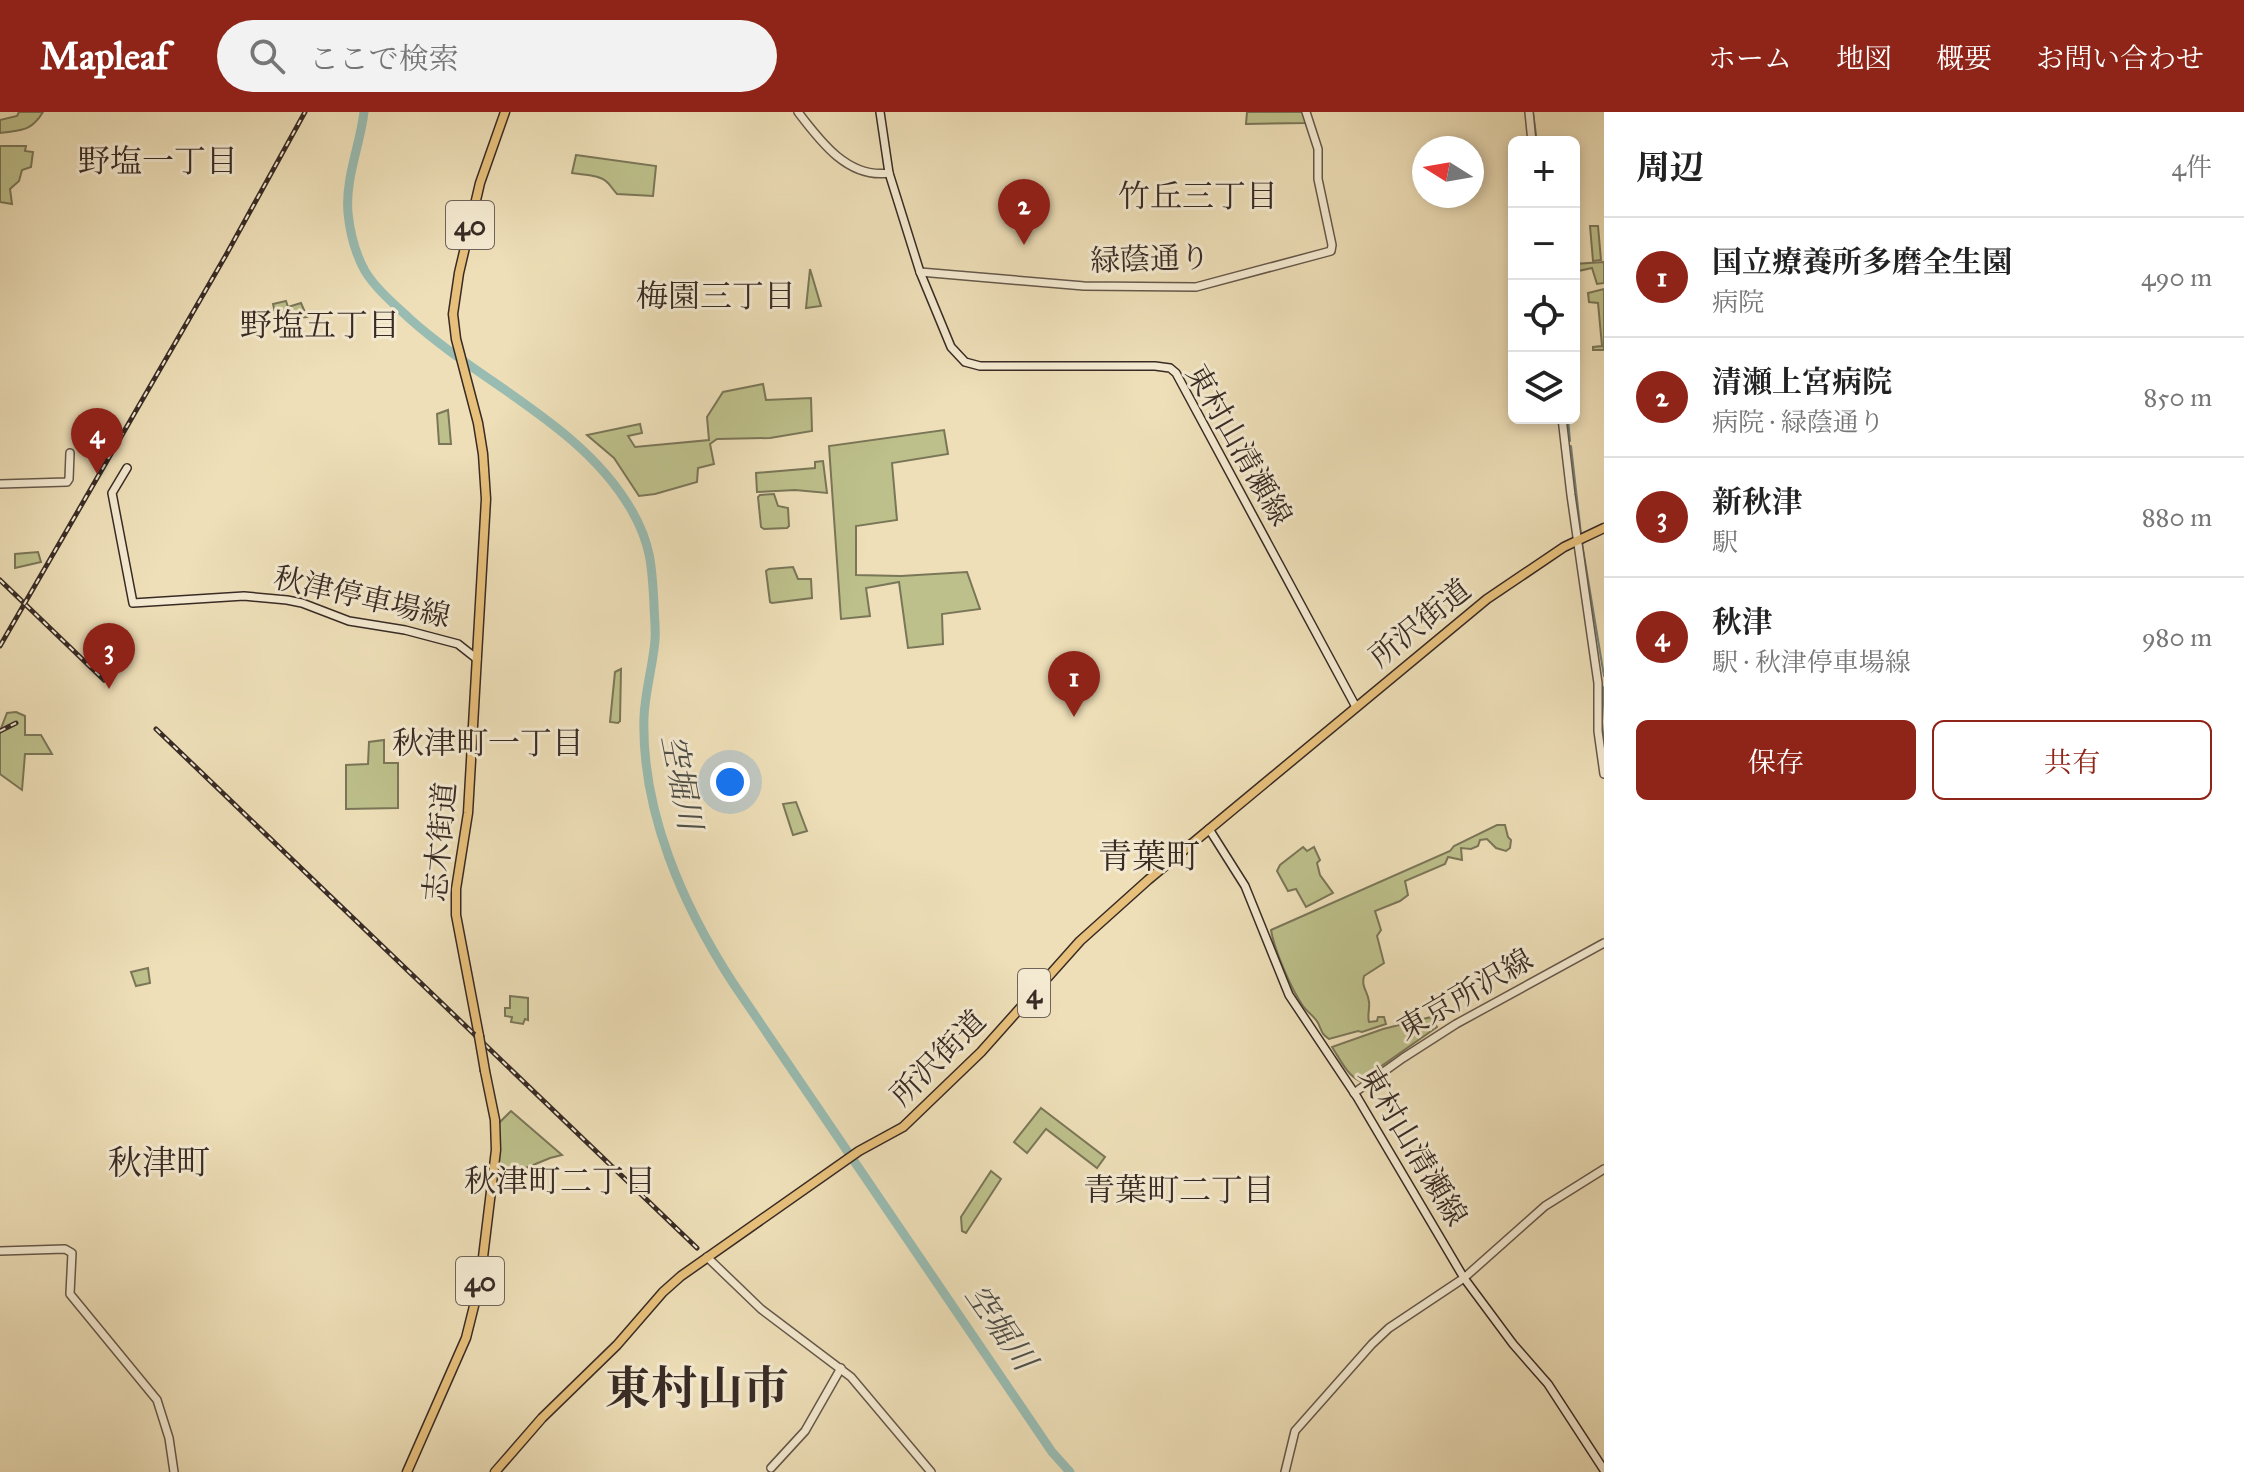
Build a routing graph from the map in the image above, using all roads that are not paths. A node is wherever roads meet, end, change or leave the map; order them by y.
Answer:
1 (505, 112) edge
2 (798, 112) edge
3 (880, 112) edge
4 (1306, 112) edge
5 (1529, 112) edge
6 (1531, 136) edge
7 (889, 173) junction
8 (920, 272) junction
9 (1563, 424) edge
10 (70, 453) dead end
11 (127, 468) dead end
12 (0, 484) edge
13 (1604, 528) edge
14 (1577, 540) junction
15 (477, 659) junction
16 (1356, 707) junction
17 (1604, 774) edge
18 (1209, 829) junction
19 (1604, 943) edge
20 (1354, 1093) junction
21 (1604, 1169) edge
22 (0, 1251) edge
23 (707, 1257) junction
24 (1464, 1278) junction
25 (841, 1368) junction
26 (771, 1468) dead end
27 (1604, 1470) edge
28 (174, 1472) edge
29 (407, 1472) edge
30 (495, 1472) edge
31 (931, 1472) edge
32 (1285, 1472) edge

1 - 15 main road, 志木街道 / 40
2 - 7 street
3 - 7 street, 東村山清瀬線
4 - 8 street, 緑蔭通り
5 - 6 street
7 - 8 street, 東村山清瀬線
8 - 16 street, 東村山清瀬線
9 - 14 street
10 - 12 street
11 - 15 street, 秋津停車場線
13 - 14 main road, 所沢街道 / 4
14 - 16 main road, 所沢街道 / 4
14 - 17 street
15 - 29 main road, 志木街道 / 40, bridge
16 - 18 main road, 所沢街道 / 4
18 - 20 street, 東村山清瀬線
18 - 23 main road, 所沢街道 / 4
19 - 20 street, 東京所沢線
20 - 24 street, 東村山清瀬線
21 - 24 street
22 - 28 street
23 - 25 street
23 - 30 main road, 所沢街道 / 4
24 - 27 street, 東村山清瀬線
24 - 32 street
25 - 26 street
25 - 31 street

